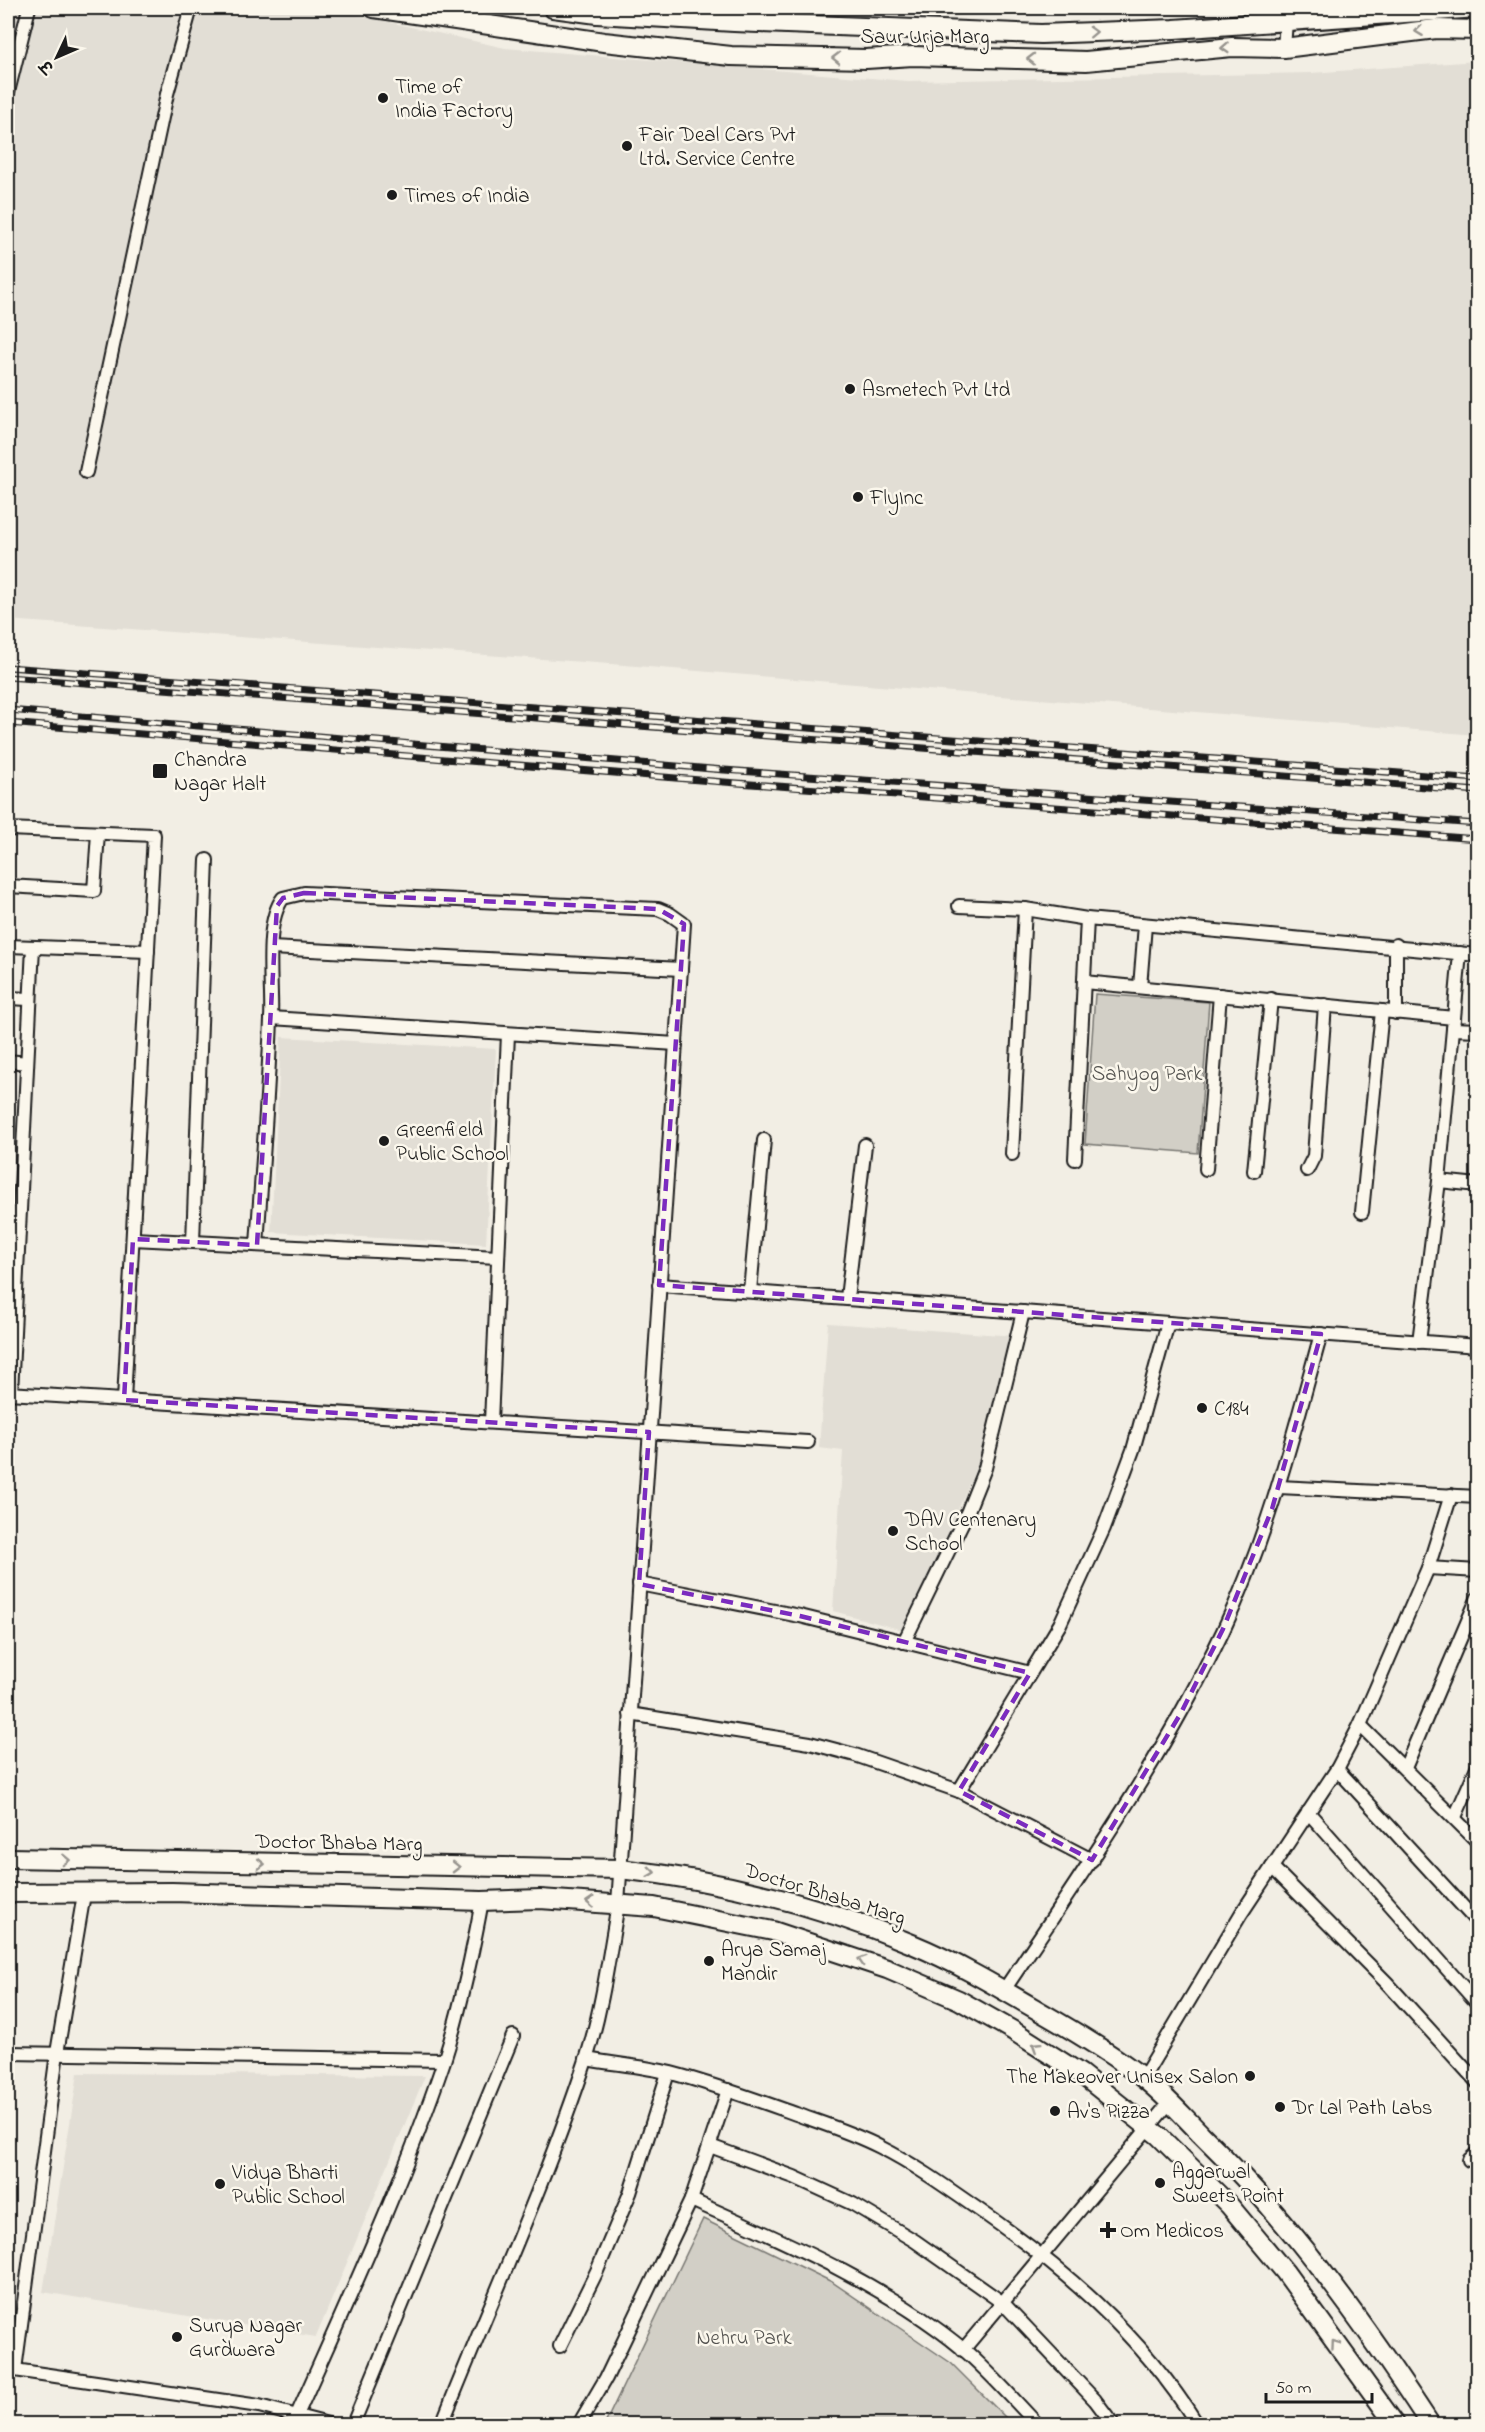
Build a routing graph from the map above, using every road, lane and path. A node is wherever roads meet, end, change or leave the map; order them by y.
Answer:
1 (29, 8) edge
2 (191, 8) edge
3 (374, 8) edge
4 (553, 8) edge
5 (1478, 8) edge
6 (1286, 15) edge
7 (1478, 30) edge
8 (1284, 48) junction
9 (8, 92) edge
10 (86, 472) dead end
11 (8, 829) edge
12 (98, 833) junction
13 (207, 860) dead end
14 (8, 886) edge
15 (959, 906) dead end
16 (1025, 909) junction
17 (1087, 919) junction
18 (1145, 925) junction
19 (1396, 945) junction
20 (8, 946) edge
21 (33, 947) junction
22 (271, 948) junction
23 (147, 951) junction
24 (1460, 953) junction
25 (1478, 955) edge
26 (681, 969) junction
27 (1084, 982) junction
28 (1140, 987) junction
29 (1220, 995) junction
30 (8, 998) edge
31 (29, 999) junction
32 (1271, 999) junction
33 (1325, 1005) junction
34 (1382, 1011) junction
35 (1396, 1012) junction
36 (271, 1018) junction
37 (1453, 1024) junction
38 (1478, 1030) edge
39 (508, 1034) junction
40 (676, 1044) junction
41 (8, 1062) edge
42 (27, 1063) junction
43 (764, 1140) dead end
44 (865, 1145) dead end
45 (1012, 1154) dead end
46 (1075, 1159) dead end
47 (1206, 1169) dead end
48 (1307, 1170) dead end
49 (1254, 1171) dead end
50 (1439, 1181) junction
51 (1478, 1185) edge
52 (1362, 1212) dead end
53 (13, 1227) edge
54 (133, 1239) junction
55 (193, 1242) junction
56 (257, 1245) junction
57 (498, 1257) junction
58 (659, 1284) junction
59 (750, 1291) junction
60 (848, 1298) junction
61 (1023, 1312) junction
62 (1168, 1323) junction
63 (1321, 1334) junction
64 (1419, 1342) junction
65 (1478, 1346) edge
66 (9, 1393) edge
67 (124, 1400) junction
68 (491, 1422) junction
69 (650, 1432) junction
70 (808, 1442) dead end
71 (1279, 1487) junction
72 (1451, 1495) junction
73 (1478, 1497) edge
74 (1428, 1568) junction
75 (1478, 1570) edge
76 (639, 1584) junction
77 (1478, 1597) edge
78 (903, 1641) junction
79 (1030, 1673) junction
80 (630, 1714) junction
81 (1360, 1725) junction
82 (1478, 1765) edge
83 (1405, 1767) junction
84 (1337, 1769) junction
85 (959, 1791) junction
86 (1308, 1812) junction
87 (1455, 1817) junction
88 (1478, 1842) edge
89 (8, 1858) edge
90 (1092, 1860) junction
91 (1272, 1867) junction
92 (620, 1869) junction
93 (8, 1893) edge
94 (84, 1894) junction
95 (482, 1901) junction
96 (618, 1904) junction
97 (1478, 1923) edge
98 (1004, 1990) junction
99 (1478, 2004) edge
100 (513, 2036) dead end
101 (57, 2053) junction
102 (8, 2054) edge
103 (586, 2059) junction
104 (444, 2060) junction
105 (668, 2073) junction
106 (1143, 2078) junction
107 (1478, 2084) edge
108 (728, 2090) junction
109 (1169, 2103) junction
110 (1149, 2128) junction
111 (710, 2146) junction
112 (691, 2200) junction
113 (1042, 2254) junction
114 (1004, 2303) junction
115 (561, 2346) dead end
116 (963, 2350) junction
117 (11, 2370) edge
118 (297, 2415) junction
119 (328, 2424) edge
120 (353, 2424) edge
121 (442, 2424) edge
122 (579, 2424) edge
123 (1036, 2424) edge
124 (1113, 2424) edge
125 (1197, 2424) edge
126 (1395, 2424) edge
127 (1430, 2424) edge

1 - 9 street
2 - 10 street
8 -> 3 street, Saur Urja Marg
4 -> 6 street, Saur Urja Marg
5 - 6 street, Saur Urja Marg
6 - 8 street
7 -> 8 street, Saur Urja Marg
11 - 12 street
12 - 14 street
12 - 23 street
13 - 55 street
15 - 16 street
16 - 17 street
16 - 45 street
17 - 18 street
17 - 27 street
18 - 19 street
18 - 28 street
19 - 24 street
19 - 35 street
20 - 21 street
21 - 23 street
21 - 31 street
22 - 26 street
22 - 26 street
22 - 36 street
23 - 54 street
24 - 25 street
24 - 37 street
26 - 40 street
27 - 28 street
27 - 46 street
28 - 29 street
29 - 32 street
29 - 47 street
30 - 31 street
31 - 42 street
32 - 33 street
32 - 49 street
33 - 34 street
33 - 48 street
34 - 35 street
34 - 52 street
35 - 37 street
36 - 39 street
36 - 56 street
37 - 38 street
37 - 50 street
39 - 40 street
39 - 57 street
40 - 58 street
41 - 42 street
42 - 53 street
43 - 59 street
44 - 60 street
50 - 51 street
50 - 64 street
53 - 66 street
54 - 55 street
54 - 67 street
55 - 56 street
56 - 57 street
57 - 68 street
58 - 59 street
58 - 69 street
59 - 60 street
60 - 61 street
61 - 62 street
61 - 78 street
62 - 63 street
62 - 79 street
63 - 64 street
63 - 71 street
64 - 65 street
66 - 67 street
67 - 68 street
68 - 69 street
69 - 70 street
69 - 76 street
71 - 72 street
71 - 90 street
72 - 73 street
72 - 74 street
74 - 75 street
74 - 81 street
76 - 78 street
76 - 80 street
77 - 83 street
78 - 79 street
79 - 85 street
80 - 85 street
80 - 92 street
81 - 83 street
81 - 84 street
82 - 87 street
83 - 87 street
84 - 86 street
84 - 97 street
85 - 90 street
86 - 91 street
86 - 99 street
87 - 88 street
89 -> 92 street, Doctor Bhaba Marg
90 - 98 street
91 - 106 street
91 - 107 street
92 - 96 street
92 -> 98 street, Doctor Bhaba Marg
93 - 94 street
94 - 95 street
94 - 101 street
96 -> 95 street
95 - 104 street
96 - 103 street
110 -> 96 street
98 - 106 street, Doctor Bhaba Marg
100 - 120 street
101 - 102 street
101 - 104 street
101 - 117 street
103 - 105 street
103 - 121 street
104 - 118 street
105 - 108 street
105 - 115 street
106 - 109 street, Doctor Bhaba Marg
108 - 111 street
108 - 113 street
109 - 110 street
109 - 127 street, Doctor Bhaba Marg
110 - 113 street
126 -> 110 street
111 - 112 street
111 - 114 street
112 - 116 street
112 - 122 street
113 - 114 street
113 - 125 street
114 - 116 street
114 - 124 street
116 - 123 street
117 - 118 street
118 - 119 street

